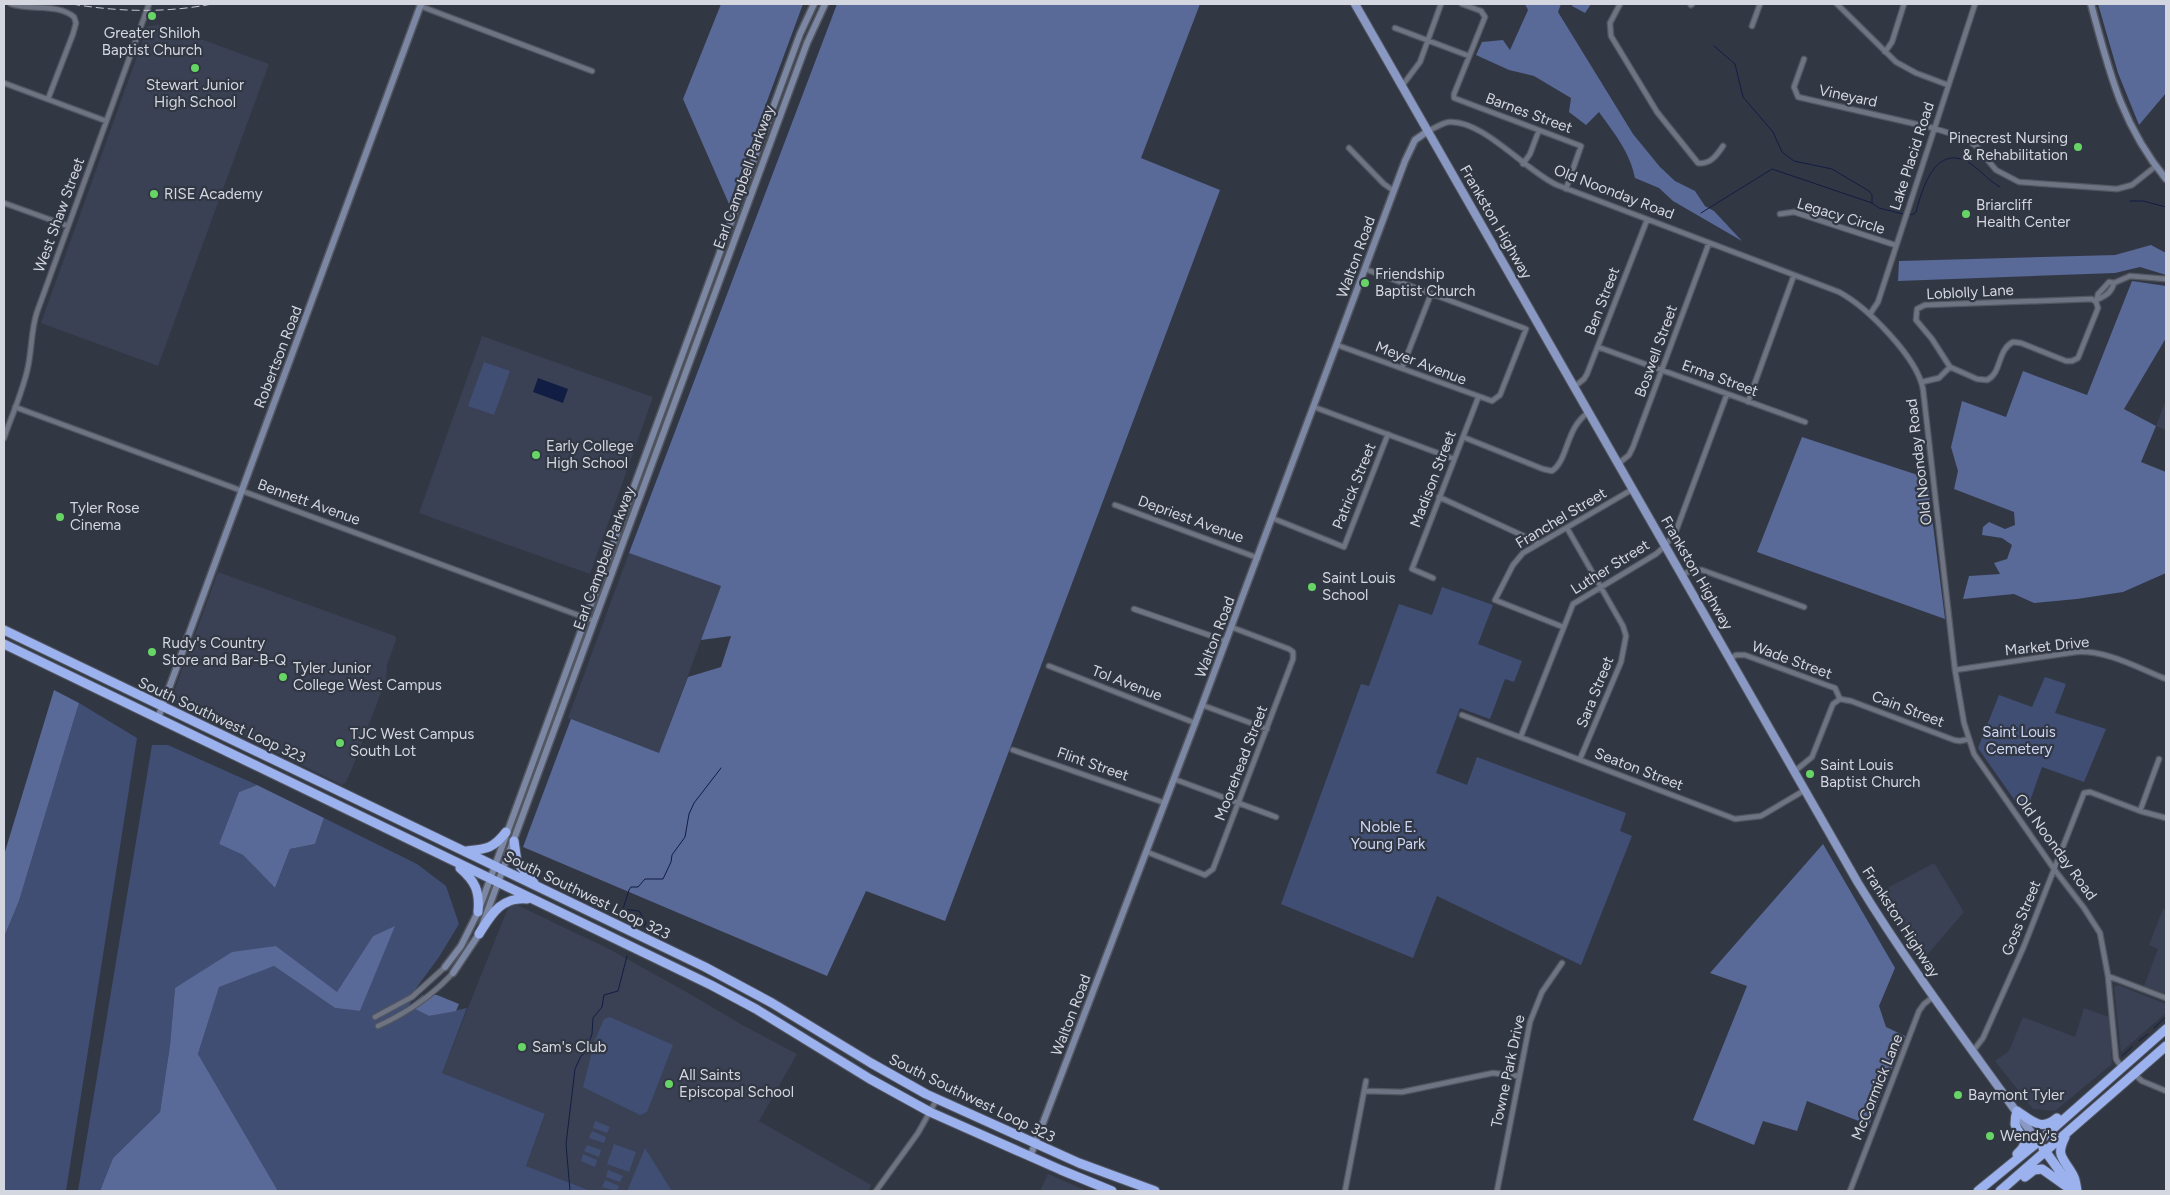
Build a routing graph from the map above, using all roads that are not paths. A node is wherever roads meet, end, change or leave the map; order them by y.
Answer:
1 (11, 4) edge
2 (149, 4) edge
3 (814, 4) edge
4 (825, 4) edge
5 (1355, 4) edge
6 (1441, 4) edge
7 (1462, 4) edge
8 (1620, 4) edge
9 (1760, 4) edge
10 (1837, 4) edge
11 (1904, 4) edge
12 (1975, 4) edge
13 (2091, 4) edge
14 (421, 5) edge
15 (806, 20) junction
16 (814, 24) junction
17 (1752, 26) dead end
18 (1396, 28) dead end
19 (1428, 41) junction
20 (1885, 52) junction
21 (1469, 56) junction
22 (1804, 59) dead end
23 (592, 71) dead end
24 (4, 83) edge
25 (1948, 85) junction
26 (1402, 86) junction
27 (1652, 91) dead end
28 (1646, 95) junction
29 (48, 99) junction
30 (106, 121) junction
31 (1933, 128) junction
32 (1539, 130) junction
33 (1428, 131) junction
34 (1723, 146) dead end
35 (1349, 148) dead end
36 (1523, 164) junction
37 (2156, 166) junction
38 (2166, 179) edge
39 (1566, 189) junction
40 (1394, 191) junction
41 (5, 203) edge
42 (4, 211) edge
43 (1780, 214) dead end
44 (1647, 220) junction
45 (68, 226) junction
46 (1709, 243) junction
47 (1895, 246) junction
48 (1365, 269) junction
49 (1794, 275) junction
50 (2166, 279) edge
51 (1432, 294) junction
52 (2096, 300) junction
53 (1870, 314) junction
54 (695, 319) junction
55 (1537, 322) junction
56 (704, 323) junction
57 (1526, 329) junction
58 (1337, 345) junction
59 (1598, 347) junction
60 (1950, 367) junction
61 (1402, 368) junction
62 (1662, 370) junction
63 (1922, 382) junction
64 (1574, 387) junction
65 (1727, 394) junction
66 (1478, 398) junction
67 (1748, 402) junction
68 (15, 407) junction
69 (1314, 407) junction
70 (1588, 412) junction
71 (1805, 422) dead end
72 (1388, 434) junction
73 (1462, 437) junction
74 (4, 438) edge
75 (1454, 459) junction
76 (1618, 464) junction
77 (1633, 489) junction
78 (242, 490) junction
79 (1440, 497) junction
80 (1115, 504) dead end
81 (1272, 518) junction
82 (1568, 528) junction
83 (1539, 543) junction
84 (1665, 546) junction
85 (1258, 558) junction
86 (1682, 575) junction
87 (1433, 578) dead end
88 (1600, 586) junction
89 (1804, 607) dead end
90 (1134, 609) dead end
91 (585, 617) junction
92 (594, 621) junction
93 (1231, 627) junction
94 (1563, 627) junction
95 (4, 630) edge
96 (1226, 641) junction
97 (4, 644) edge
98 (1730, 659) junction
99 (1049, 666) dead end
100 (1955, 670) junction
101 (2166, 679) edge
102 (1840, 699) junction
103 (1202, 705) junction
104 (162, 706) junction
105 (1462, 715) dead end
106 (158, 718) junction
107 (1196, 723) junction
108 (1267, 729) junction
109 (1521, 736) junction
110 (1968, 739) junction
111 (1013, 750) dead end
112 (1580, 759) junction
113 (2159, 759) dead end
114 (1795, 771) junction
115 (1174, 778) junction
116 (1805, 790) junction
117 (1165, 803) junction
118 (1239, 803) junction
119 (2140, 810) junction
120 (1276, 817) dead end
121 (2166, 818) edge
122 (506, 832) junction
123 (514, 841) junction
124 (466, 851) junction
125 (1146, 852) junction
126 (450, 859) junction
127 (498, 868) junction
128 (2054, 869) junction
129 (494, 881) junction
130 (537, 886) junction
131 (535, 900) junction
132 (478, 912) junction
133 (479, 934) junction
134 (1562, 963) dead end
135 (446, 967) joint
136 (705, 967) junction
137 (679, 970) junction
138 (453, 973) joint
139 (2108, 976) junction
140 (1933, 996) junction
141 (2166, 998) edge
142 (375, 1017) dead end
143 (378, 1026) dead end
144 (2166, 1029) edge
145 (2166, 1046) edge
146 (1973, 1051) junction
147 (2122, 1069) junction
148 (2134, 1074) junction
149 (1518, 1076) junction
150 (1366, 1081) dead end
151 (1364, 1091) junction
152 (2166, 1091) edge
153 (2089, 1098) junction
154 (937, 1099) junction
155 (2016, 1111) junction
156 (930, 1112) junction
157 (2066, 1134) junction
158 (2038, 1142) junction
159 (1035, 1144) junction
160 (2046, 1152) junction
161 (1030, 1157) junction
162 (2010, 1166) junction
163 (2002, 1189) edge
164 (876, 1191) edge
165 (1112, 1191) edge
166 (1155, 1191) edge
167 (1345, 1191) edge
168 (1497, 1191) edge
169 (1850, 1191) edge
170 (1978, 1191) edge
171 (2075, 1191) edge

1 - 29 street
2 - 30 street, West Shaw Street
3 - 15 main road, Earl Campbell Parkway
4 - 16 main road, Earl Campbell Parkway
5 - 26 main road, Frankston Highway
6 - 19 street
7 - 21 street
8 - 28 street
9 - 17 street
10 - 20 street
11 - 20 street
12 - 25 street, Lake Placid Road
13 - 37 main road
14 - 23 street
14 - 78 main road, Robertson Road
15 - 16 main road
15 - 54 main road, Earl Campbell Parkway
16 - 56 main road, Earl Campbell Parkway
18 - 19 street
19 - 21 street
19 - 26 street
20 - 25 street
21 - 32 street, Barnes Street
22 - 31 street, Vineyard
24 - 29 street
25 - 31 street, Lake Placid Road
26 - 33 main road, Frankston Highway
27 - 28 street
28 - 34 street
29 - 30 street
30 - 45 street, West Shaw Street
31 - 37 street
31 - 47 street, Lake Placid Road
32 - 36 street
32 - 39 street, Barnes Street
33 - 36 street, Old Noonday Road
33 - 40 main road, Walton Road
33 - 55 main road, Frankston Highway
35 - 40 street
36 - 39 street, Old Noonday Road
37 - 38 main road
39 - 44 street, Old Noonday Road
40 - 48 main road, Walton Road
41 - 42 street
41 - 45 street
43 - 47 street, Legacy Circle
44 - 46 street, Old Noonday Road
44 - 59 street, Ben Street
45 - 68 street, West Shaw Street
46 - 49 street, Old Noonday Road
46 - 62 street, Boswell Street
47 - 53 street, Lake Placid Road
48 - 51 street
48 - 58 main road, Walton Road
49 - 53 street, Old Noonday Road
49 - 67 street
50 - 52 street
51 - 57 street
51 - 61 street
52 - 60 street
52 - 60 street, Loblolly Lane
53 - 63 street, Old Noonday Road
54 - 56 main road
54 - 91 main road, Earl Campbell Parkway
55 - 57 street
55 - 64 main road, Frankston Highway
56 - 92 main road, Earl Campbell Parkway
57 - 66 street, Meyer Avenue
58 - 61 street, Meyer Avenue
58 - 69 main road, Walton Road
59 - 62 street, Erma Street
59 - 64 street, Ben Street
60 - 63 street
61 - 66 street, Meyer Avenue
62 - 65 street, Erma Street
62 - 76 street, Boswell Street
63 - 100 street, Old Noonday Road
64 - 70 main road, Frankston Highway
65 - 67 street, Erma Street
65 - 84 street, Luther Street
66 - 73 street, Madison Street
67 - 71 street, Erma Street
68 - 74 street, West Shaw Street
68 - 78 street, Bennett Avenue
69 - 72 street
69 - 81 main road, Walton Road
70 - 73 street
70 - 76 main road, Frankston Highway
72 - 75 street
72 - 81 street, Patrick Street
73 - 75 street, Madison Street
75 - 79 street, Madison Street
76 - 77 main road, Frankston Highway
77 - 82 street, Franchel Street
77 - 84 main road, Frankston Highway
78 - 91 street, Bennett Avenue
78 - 104 main road, Robertson Road
79 - 83 street
79 - 87 street, Madison Street
80 - 85 street, Depriest Avenue
81 - 85 main road, Walton Road
82 - 83 street, Franchel Street
82 - 88 street, Sara Street
83 - 94 street, Franchel Street
84 - 86 main road, Frankston Highway
84 - 88 street, Luther Street
85 - 93 main road, Walton Road
86 - 89 street
86 - 98 main road, Frankston Highway
88 - 94 street, Luther Street
88 - 112 street, Sara Street
90 - 96 street
91 - 92 street, Bennett Avenue
91 - 122 main road, Earl Campbell Parkway
92 - 123 main road, Earl Campbell Parkway
93 - 96 main road, Walton Road
93 - 108 street, Moorehead Street
94 - 109 street, Luther Street
95 - 104 highway, South Southwest Loop 323
96 - 103 main road, Walton Road
97 - 106 highway, South Southwest Loop 323
98 - 102 street, Wade Street
98 - 114 main road, Frankston Highway
99 - 107 street, Tol Avenue
100 - 101 street, Market Drive
100 - 110 street, Old Noonday Road
102 - 110 street, Cain Street
102 - 114 street
103 - 107 main road, Walton Road
103 - 108 street
104 - 106 main road, Robertson Road
104 - 124 highway, South Southwest Loop 323
105 - 109 street, Seaton Street
106 - 126 highway, South Southwest Loop 323
107 - 115 main road, Walton Road
108 - 118 street, Moorehead Street
109 - 112 street, Seaton Street
110 - 128 street, Old Noonday Road
111 - 117 street, Flint Street
112 - 116 street, Seaton Street
113 - 119 street
114 - 116 main road, Frankston Highway
115 - 117 main road, Walton Road
115 - 118 street
116 - 140 main road, Frankston Highway
117 - 125 main road, Walton Road
118 - 120 street
118 - 125 street, Moorehead Street
119 - 121 street
119 - 128 street, Goss Street
122 - 124 highway
122 - 127 main road, Earl Campbell Parkway
123 - 127 main road, Earl Campbell Parkway
123 - 130 highway
124 - 127 highway, South Southwest Loop 323
125 - 159 main road, Walton Road
126 - 129 highway, South Southwest Loop 323
126 - 132 highway
127 - 129 main road, Earl Campbell Parkway
127 - 130 highway, South Southwest Loop 323
128 - 139 street, Old Noonday Road
128 - 146 street, Goss Street
129 - 131 highway, South Southwest Loop 323
129 - 132 main road, Earl Campbell Parkway
129 - 133 main road, Earl Campbell Parkway
130 - 136 highway, South Southwest Loop 323
131 - 133 highway
131 - 137 highway, South Southwest Loop 323
132 - 135 main road, Earl Campbell Parkway
133 - 138 main road, Earl Campbell Parkway
134 - 149 street, Towne Park Drive
135 - 142 street, Earl Campbell Parkway
136 - 137 highway
136 - 154 highway, South Southwest Loop 323
137 - 156 highway, South Southwest Loop 323
138 - 143 street, Earl Campbell Parkway
139 - 141 street
139 - 147 street, Old Noonday Road
140 - 146 main road, Frankston Highway
140 - 169 street, McCormick Lane
144 - 147 highway
145 - 148 highway
146 - 155 main road, Frankston Highway
147 - 153 highway
148 - 152 street
148 - 157 highway
149 - 151 street
149 - 168 street, Towne Park Drive
150 - 151 street
151 - 167 street
153 - 155 highway
153 - 158 highway
154 - 156 street
154 - 159 highway, South Southwest Loop 323
155 - 158 main road, Frankston Highway
155 - 162 highway
156 - 161 highway, South Southwest Loop 323
156 - 164 street
157 - 160 highway
157 - 171 highway
158 - 160 highway
158 - 162 highway
159 - 161 main road, Walton Road
159 - 166 highway, South Southwest Loop 323
160 - 163 highway
160 - 171 highway
161 - 165 highway, South Southwest Loop 323
162 - 170 highway
163 - 171 highway

